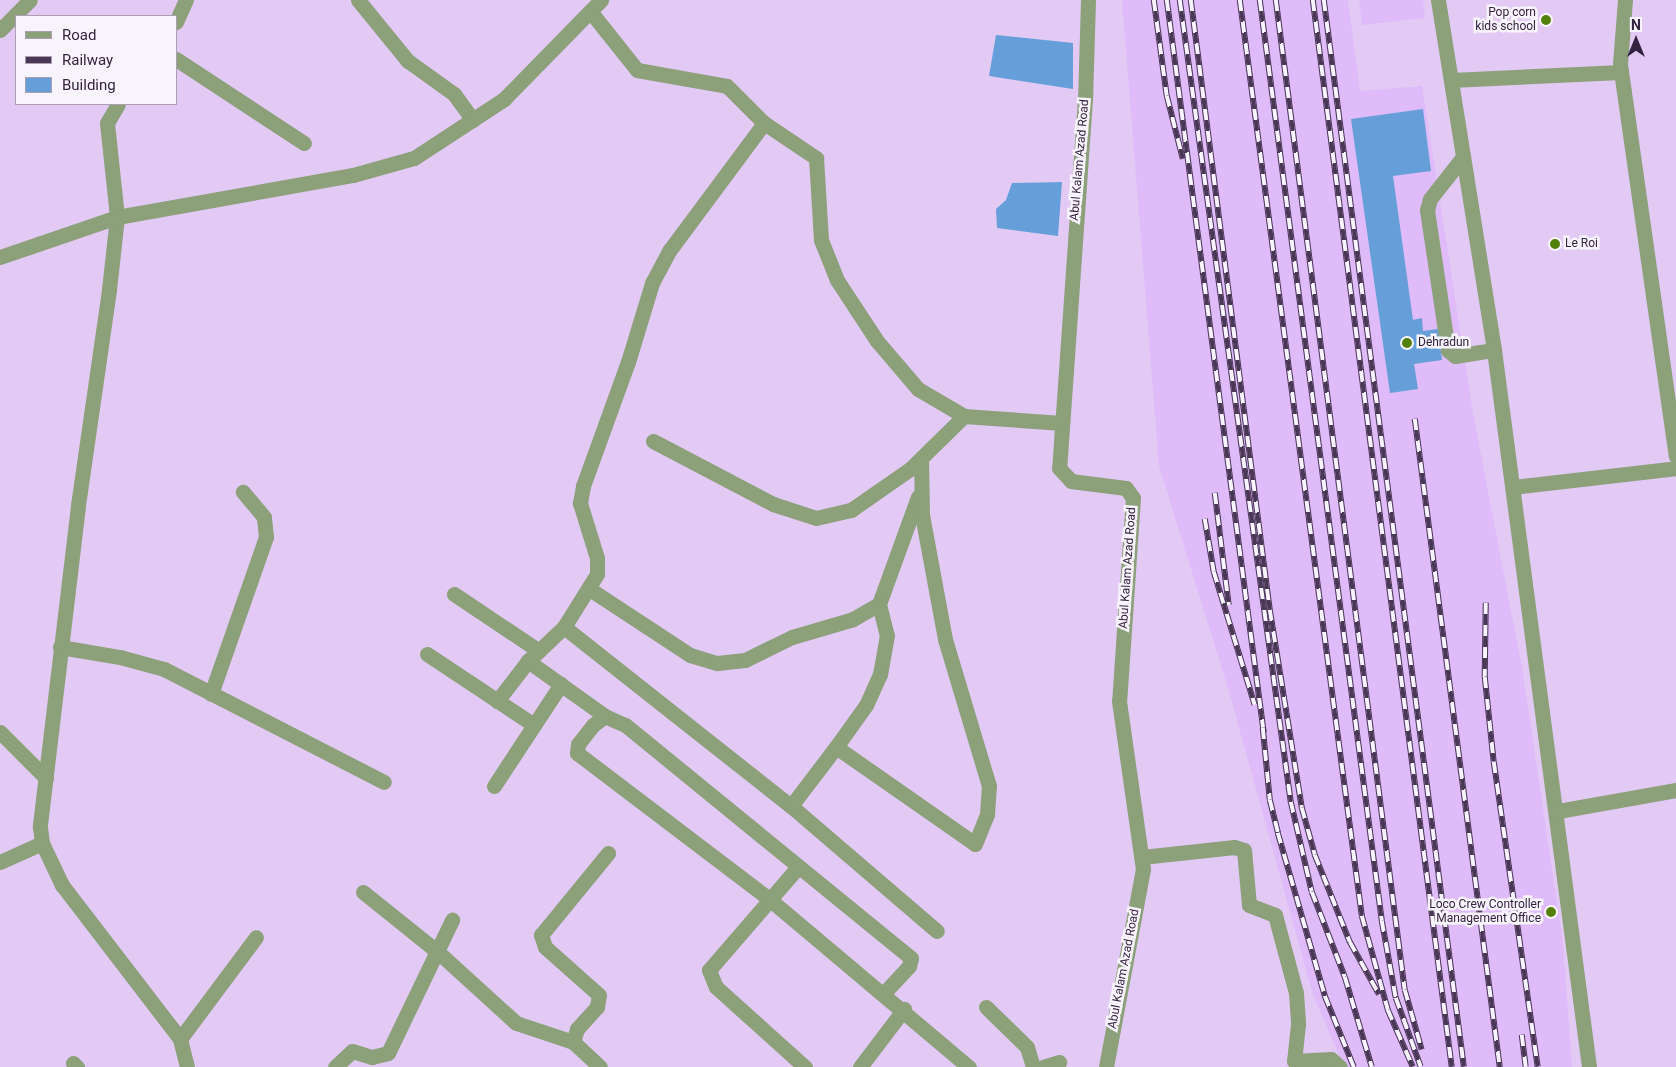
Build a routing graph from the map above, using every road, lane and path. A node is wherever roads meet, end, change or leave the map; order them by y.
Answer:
1 (30, 0) edge
2 (186, 0) edge
3 (358, 0) edge
4 (1088, 0) edge
5 (1625, 0) edge
6 (1441, 1) edge
7 (596, 5) edge
8 (178, 18) edge
9 (0, 30) edge
10 (178, 60) edge
11 (1621, 72) junction
12 (1451, 80) junction
13 (117, 105) edge
14 (473, 120) junction
15 (764, 124) junction
16 (304, 143) dead end
17 (1463, 158) junction
18 (117, 217) junction
19 (0, 256) edge
20 (1494, 350) junction
21 (1670, 368) edge
22 (964, 416) junction
23 (1062, 423) junction
24 (653, 441) dead end
25 (1676, 456) edge
26 (921, 459) junction
27 (1676, 468) edge
28 (1513, 487) junction
29 (244, 492) dead end
30 (920, 494) junction
31 (590, 590) junction
32 (454, 594) dead end
33 (879, 604) junction
34 (564, 627) junction
35 (60, 647) junction
36 (427, 654) dead end
37 (534, 656) junction
38 (561, 684) junction
39 (211, 694) junction
40 (498, 701) junction
41 (605, 716) junction
42 (534, 726) junction
43 (0, 732) edge
44 (836, 747) junction
45 (46, 778) junction
46 (384, 782) dead end
47 (494, 786) dead end
48 (1676, 790) edge
49 (791, 806) junction
50 (1558, 811) junction
51 (42, 843) junction
52 (608, 853) dead end
53 (1142, 857) junction
54 (0, 862) edge
55 (798, 867) junction
56 (363, 892) dead end
57 (768, 898) junction
58 (452, 920) dead end
59 (937, 931) dead end
60 (256, 937) dead end
61 (438, 952) junction
62 (884, 993) junction
63 (986, 1007) dead end
64 (904, 1010) junction
65 (180, 1038) junction
66 (573, 1042) junction
67 (1060, 1062) dead end
68 (1293, 1064) edge
69 (187, 1067) edge
70 (335, 1067) edge
71 (600, 1067) edge
72 (805, 1067) edge
73 (860, 1067) edge
74 (969, 1067) edge
75 (1033, 1067) edge
76 (1043, 1067) edge
77 (1106, 1067) edge
78 (1340, 1067) edge
79 (1589, 1067) edge

1 - 9 street
2 - 8 street
3 - 14 street
4 - 23 street, Abul Kalam Azad Road
5 - 11 street
6 - 12 street
7 - 14 street
7 - 15 street
10 - 16 street
11 - 12 street
11 - 21 street
12 - 17 street
13 - 18 street
14 - 18 street
15 - 22 street
15 - 31 street
17 - 20 street
17 - 20 street
18 - 19 street
18 - 35 street
20 - 28 street
21 - 25 street
22 - 23 street
22 - 26 street
23 - 53 street, Abul Kalam Azad Road
24 - 26 street
26 - 30 street
27 - 28 street
28 - 50 street
29 - 39 street
30 - 33 street
30 - 44 street
31 - 33 street
31 - 34 street
32 - 37 street
33 - 44 street
34 - 37 street
34 - 49 street
35 - 39 street
35 - 45 street
36 - 40 street
37 - 38 street
37 - 40 street
38 - 41 street
38 - 42 street
39 - 46 street
40 - 42 street
41 - 55 street
41 - 57 street
42 - 47 street
43 - 45 street
44 - 49 street
45 - 51 street
48 - 50 street
49 - 59 street
50 - 79 street
51 - 54 street
51 - 65 street
52 - 66 street
53 - 68 street
53 - 77 street, Abul Kalam Azad Road
55 - 57 street
55 - 62 street
56 - 61 street
57 - 62 street
57 - 72 street
58 - 61 street
60 - 65 street
61 - 66 street
61 - 70 street
62 - 64 street
63 - 75 street
64 - 73 street
64 - 74 street
65 - 69 street
66 - 71 street
67 - 76 street
68 - 78 street

